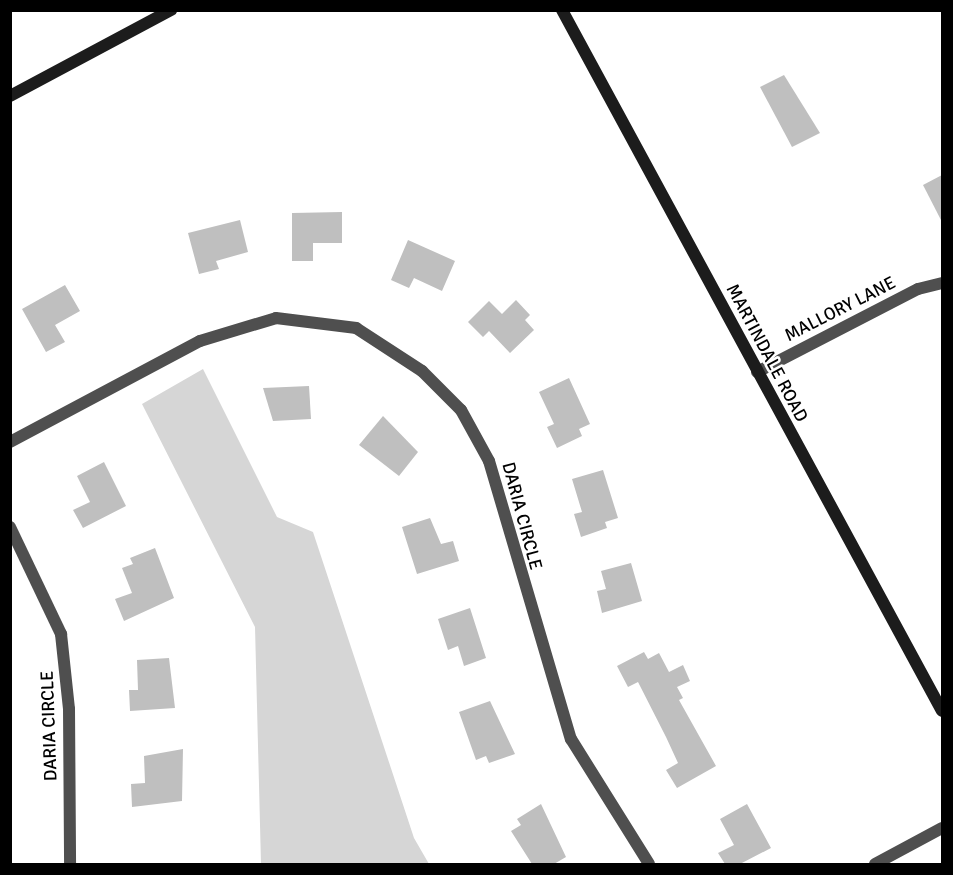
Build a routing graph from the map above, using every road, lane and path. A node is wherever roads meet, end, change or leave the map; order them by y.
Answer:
1 (171, 10) edge
2 (562, 10) edge
3 (10, 96) edge
4 (942, 283) edge
5 (757, 372) junction
6 (10, 442) edge
7 (10, 527) edge
8 (942, 711) edge
9 (942, 828) edge
10 (70, 864) edge
11 (649, 864) edge
12 (875, 864) edge

1 - 3 street
2 - 5 street, MARTINDALE ROAD
4 - 5 street, MALLORY LANE
5 - 8 street, MARTINDALE ROAD
6 - 11 street, DARIA CIRCLE
7 - 10 street, DARIA CIRCLE
9 - 12 street

